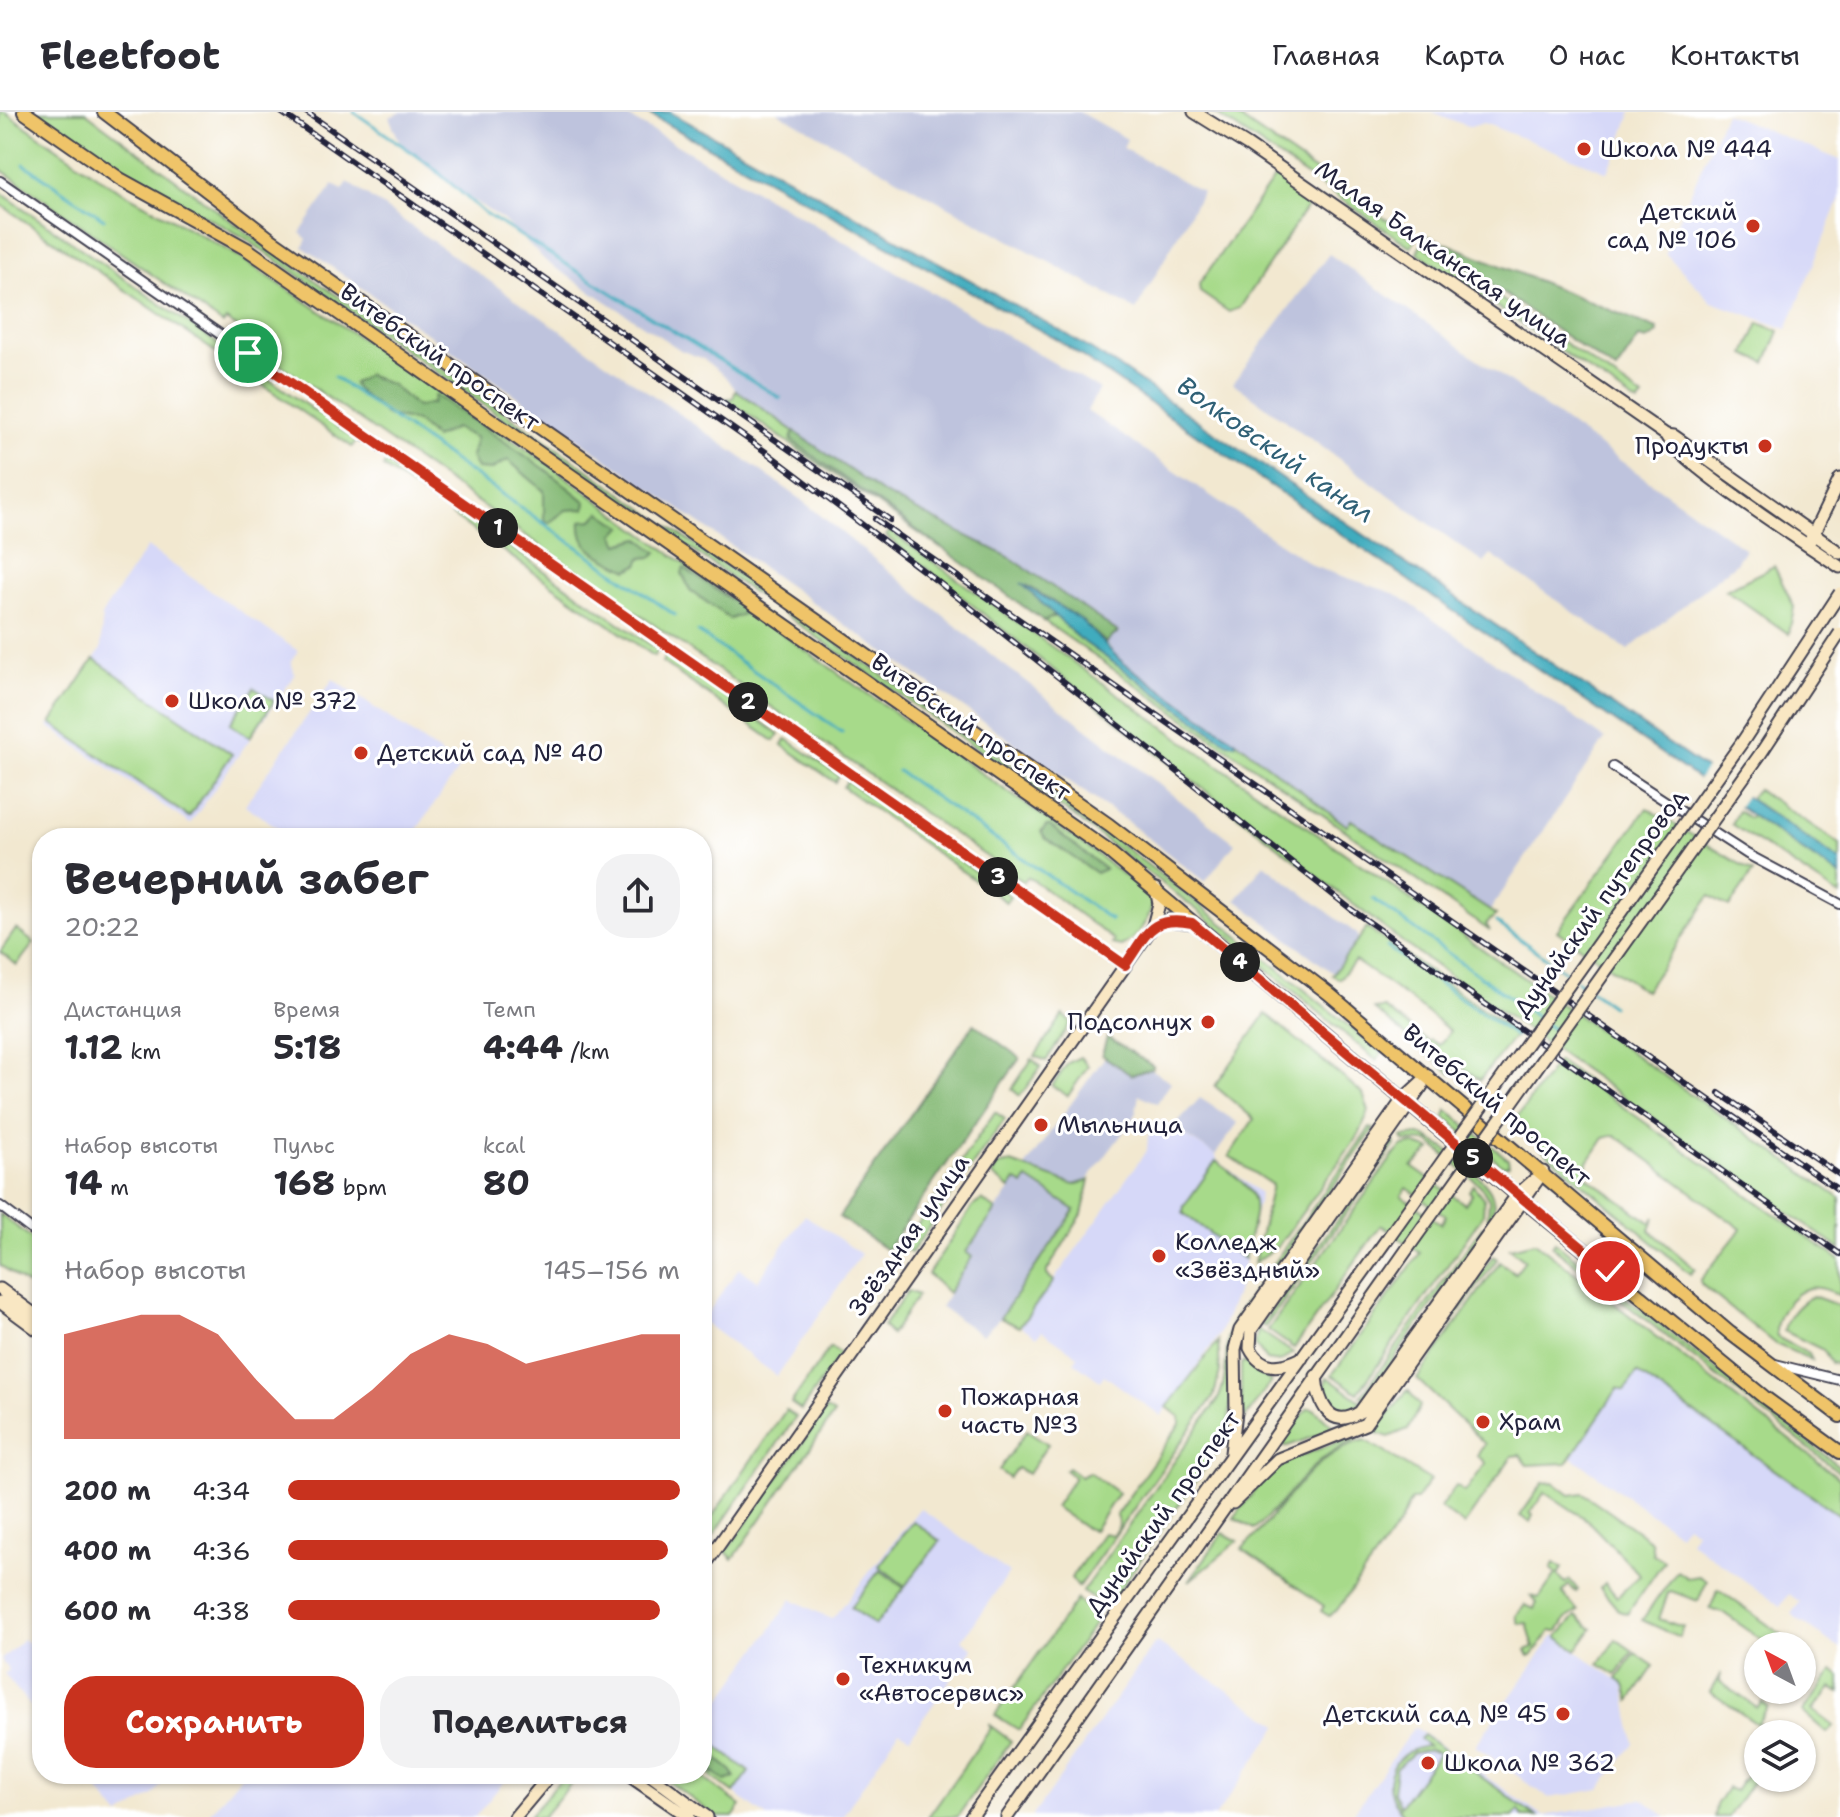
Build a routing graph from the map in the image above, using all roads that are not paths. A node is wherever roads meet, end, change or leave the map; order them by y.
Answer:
1 (24, 112) edge
2 (104, 112) edge
3 (1194, 112) edge
4 (0, 181) edge
5 (1840, 479) edge
6 (1811, 539) junction
7 (1840, 553) edge
8 (1840, 567) edge
9 (1840, 593) edge
10 (1840, 633) edge
11 (1613, 767) dead end
12 (1156, 889) junction
13 (1840, 904) edge
14 (1192, 923) junction
15 (1153, 926) junction
16 (1125, 965) junction
17 (1428, 1076) junction
18 (1407, 1102) junction
19 (1543, 1172) junction
20 (1521, 1198) junction
21 (0, 1206) edge
22 (32, 1230) edge
23 (1390, 1235) joint
24 (1408, 1248) joint
25 (0, 1289) edge
26 (0, 1302) edge
27 (32, 1313) edge
28 (32, 1326) edge
29 (1303, 1358) junction
30 (1767, 1362) junction
31 (1316, 1376) junction
32 (1840, 1380) edge
33 (1840, 1416) edge
34 (1840, 1452) edge
35 (1230, 1458) junction
36 (1226, 1509) junction
37 (712, 1555) edge
38 (543, 1784) edge
39 (641, 1784) edge
40 (662, 1784) edge
41 (515, 1817) edge
42 (689, 1817) edge
43 (707, 1817) edge
44 (971, 1817) edge
45 (1007, 1817) edge

1 - 12 main road, Витебский проспект
2 - 17 main road, Витебский проспект
3 - 6 main road, Малая Балканская улица
4 - 16 street
5 - 6 main road
6 - 7 main road, Малая Балканская улица
6 - 8 main road, Малая Балканская улица
9 - 23 main road, Дунайский путепровод, bridge
10 - 24 main road, Дунайский путепровод, bridge
11 - 13 street
12 - 14 main road, Витебский проспект
12 - 15 main road
14 - 15 main road
14 - 18 main road, Витебский проспект
15 - 16 main road, Звёздная улица
16 - 37 main road, Звёздная улица
17 - 18 main road
17 - 19 main road, Витебский проспект
18 - 20 main road, Витебский проспект
18 - 29 main road
18 - 35 main road
19 - 20 main road
19 - 30 main road, Витебский проспект
20 - 31 main road
20 - 34 main road, Витебский проспект
20 - 36 main road
21 - 22 street
23 - 29 main road, Дунайский проспект
24 - 31 main road, Дунайский проспект
25 - 27 main road
26 - 28 main road
29 - 35 main road, Дунайский проспект
30 - 32 street
30 - 33 main road, Витебский проспект
31 - 36 main road, Дунайский проспект
35 - 44 main road, Дунайский проспект
36 - 45 main road, Дунайский проспект
38 - 41 main road
39 - 42 main road
40 - 43 main road

